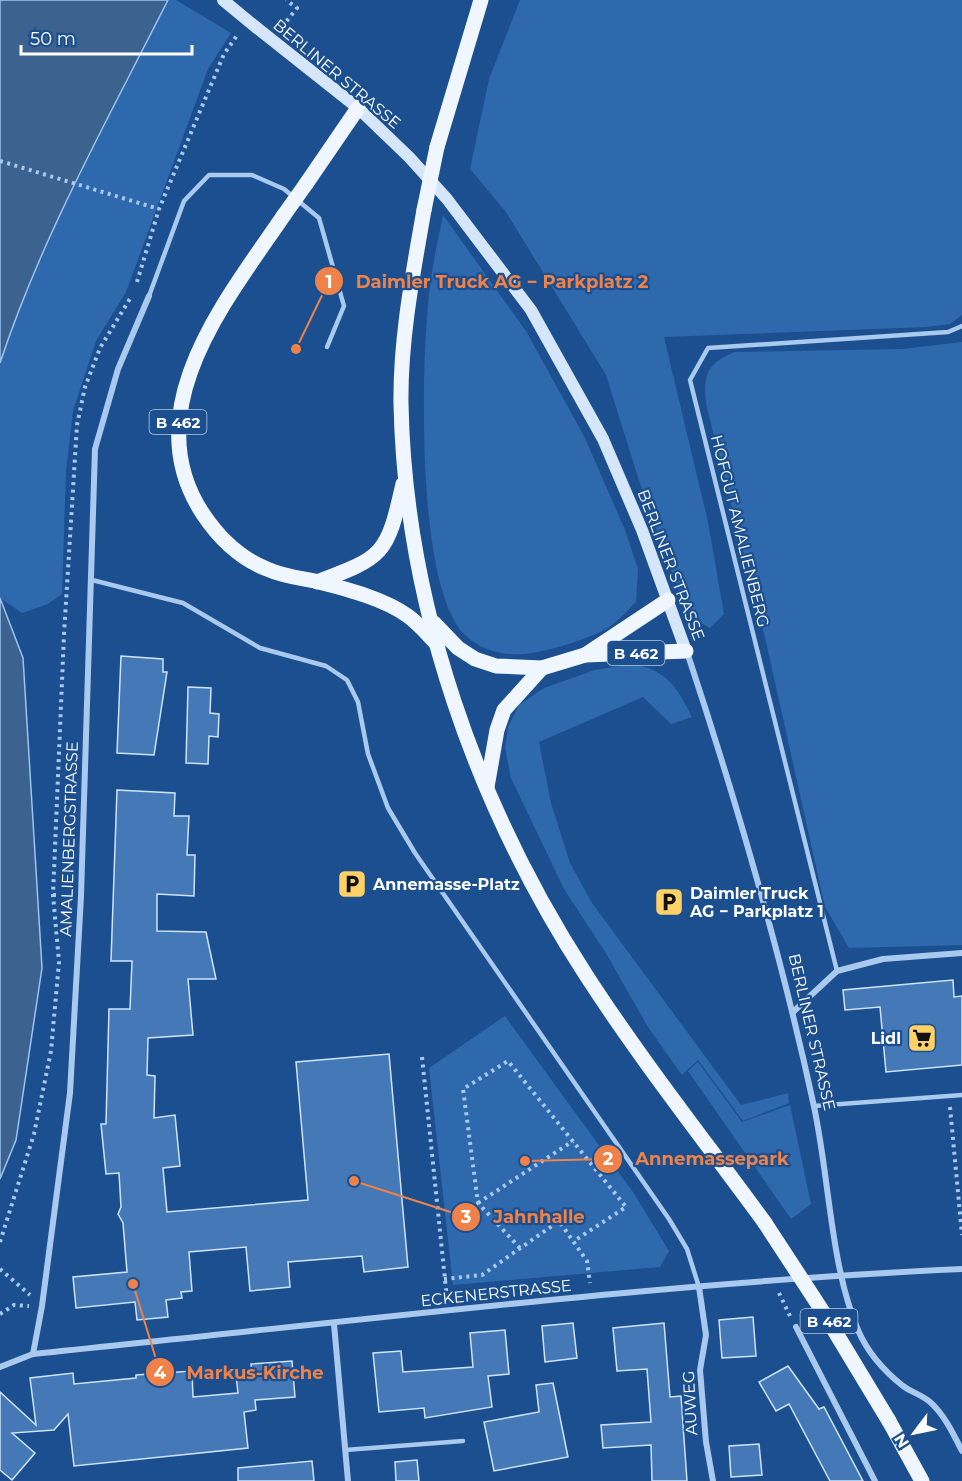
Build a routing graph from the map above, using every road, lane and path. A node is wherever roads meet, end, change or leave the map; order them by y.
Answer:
1 (223, 0) edge
2 (286, 0) edge
3 (481, 0) edge
4 (272, 40) junction
5 (224, 54) dead end
6 (358, 108) junction
7 (0, 161) edge
8 (159, 209) junction
9 (149, 296) joint
10 (962, 326) edge
11 (327, 347) dead end
12 (405, 476) junction
13 (92, 580) junction
14 (317, 582) junction
15 (668, 600) junction
16 (432, 621) junction
17 (438, 645) junction
18 (686, 651) junction
19 (585, 655) junction
20 (542, 668) junction
21 (487, 787) junction
22 (962, 953) edge
23 (837, 971) junction
24 (793, 1012) junction
25 (422, 1057) dead end
26 (962, 1095) edge
27 (950, 1097) junction
28 (814, 1106) junction
29 (573, 1141) junction
30 (478, 1203) junction
31 (962, 1234) edge
32 (574, 1241) junction
33 (0, 1242) edge
34 (520, 1248) junction
35 (0, 1269) edge
36 (962, 1269) edge
37 (842, 1274) junction
38 (444, 1280) junction
39 (773, 1280) junction
40 (699, 1287) junction
41 (592, 1298) junction
42 (42, 1306) junction
43 (448, 1311) junction
44 (0, 1314) edge
45 (334, 1323) junction
46 (796, 1327) joint
47 (33, 1354) junction
48 (0, 1367) edge
49 (463, 1442) dead end
50 (345, 1450) junction
51 (962, 1451) edge
52 (348, 1481) edge
53 (713, 1481) edge
54 (875, 1481) edge
55 (922, 1481) edge

1 - 4 main road, BERLINER STRASSE, bridge
2 - 4 path
3 - 12 main road, B 462, bridge
4 - 6 main road, BERLINER STRASSE
5 - 8 path
6 - 14 main road, B 462, bridge
6 - 15 main road, BERLINER STRASSE
7 - 8 path
8 - 33 path
9 - 11 lane
9 - 13 street, AMALIENBERGSTRASSE
10 - 23 lane, HOFGUT AMALIENBERG
12 - 14 main road, B 462
12 - 16 main road, B 462
13 - 40 lane
13 - 42 street, AMALIENBERGSTRASSE
14 - 17 main road, B 462
15 - 18 main road, BERLINER STRASSE
15 - 19 main road, B 462
16 - 17 main road, B 462
16 - 20 main road, B 462
17 - 21 main road, B 462
18 - 19 main road, B 462
18 - 24 street, BERLINER STRASSE
19 - 20 main road, B 462
20 - 21 main road
21 - 55 main road, B 462, bridge
22 - 23 street
23 - 24 street
24 - 28 street, BERLINER STRASSE
25 - 38 path
26 - 27 lane
27 - 28 lane
27 - 31 path
28 - 37 street, BERLINER STRASSE
29 - 30 path
29 - 30 path
29 - 32 path
30 - 34 path
32 - 34 path
32 - 41 path
34 - 38 path
35 - 42 path
36 - 37 street, ECKENERSTRASSE
37 - 39 street, ECKENERSTRASSE
37 - 51 street, BERLINER STRASSE
38 - 43 path
39 - 40 street, ECKENERSTRASSE
39 - 46 path
40 - 41 street, ECKENERSTRASSE
40 - 53 street, AUWEG
41 - 43 street, ECKENERSTRASSE
42 - 44 path
42 - 47 street, AMALIENBERGSTRASSE
43 - 45 street, ECKENERSTRASSE
45 - 47 street, ECKENERSTRASSE
45 - 50 street
46 - 54 street
47 - 48 street
49 - 50 lane
50 - 52 street

